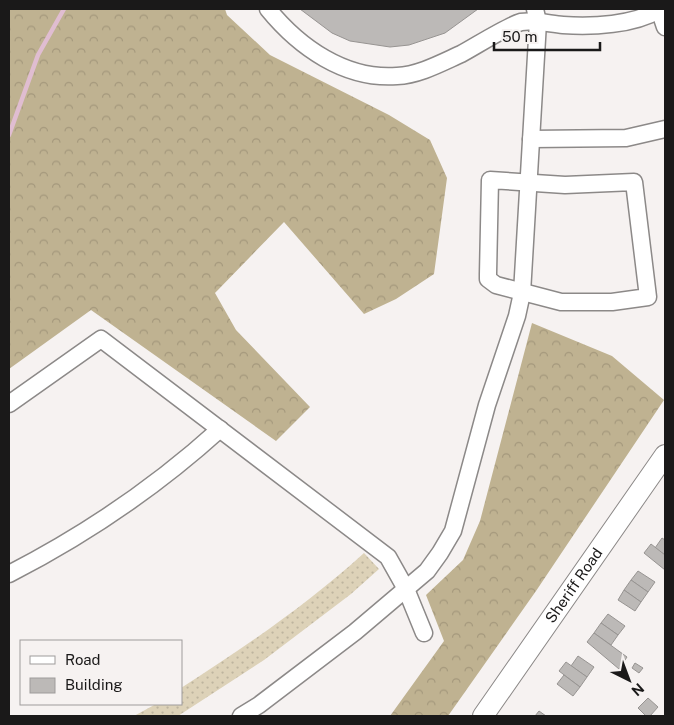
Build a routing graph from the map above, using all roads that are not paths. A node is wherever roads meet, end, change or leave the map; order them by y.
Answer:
1 (268, 9) edge
2 (659, 9) edge
3 (537, 14) edge
4 (665, 27) edge
5 (665, 129) edge
6 (531, 140) junction
7 (530, 183) junction
8 (522, 293) junction
9 (9, 404) edge
10 (220, 430) junction
11 (665, 455) edge
12 (9, 574) edge
13 (406, 589) junction
14 (424, 633) dead end
15 (241, 716) edge
16 (482, 716) edge

1 - 3 lane
2 - 3 lane
2 - 4 lane
3 - 6 lane
5 - 6 lane
6 - 7 lane
7 - 8 lane
7 - 8 lane
7 - 8 lane
8 - 13 lane
9 - 10 lane
10 - 12 lane
10 - 13 lane
11 - 16 main road, Sheriff Road
13 - 14 lane
13 - 15 lane

